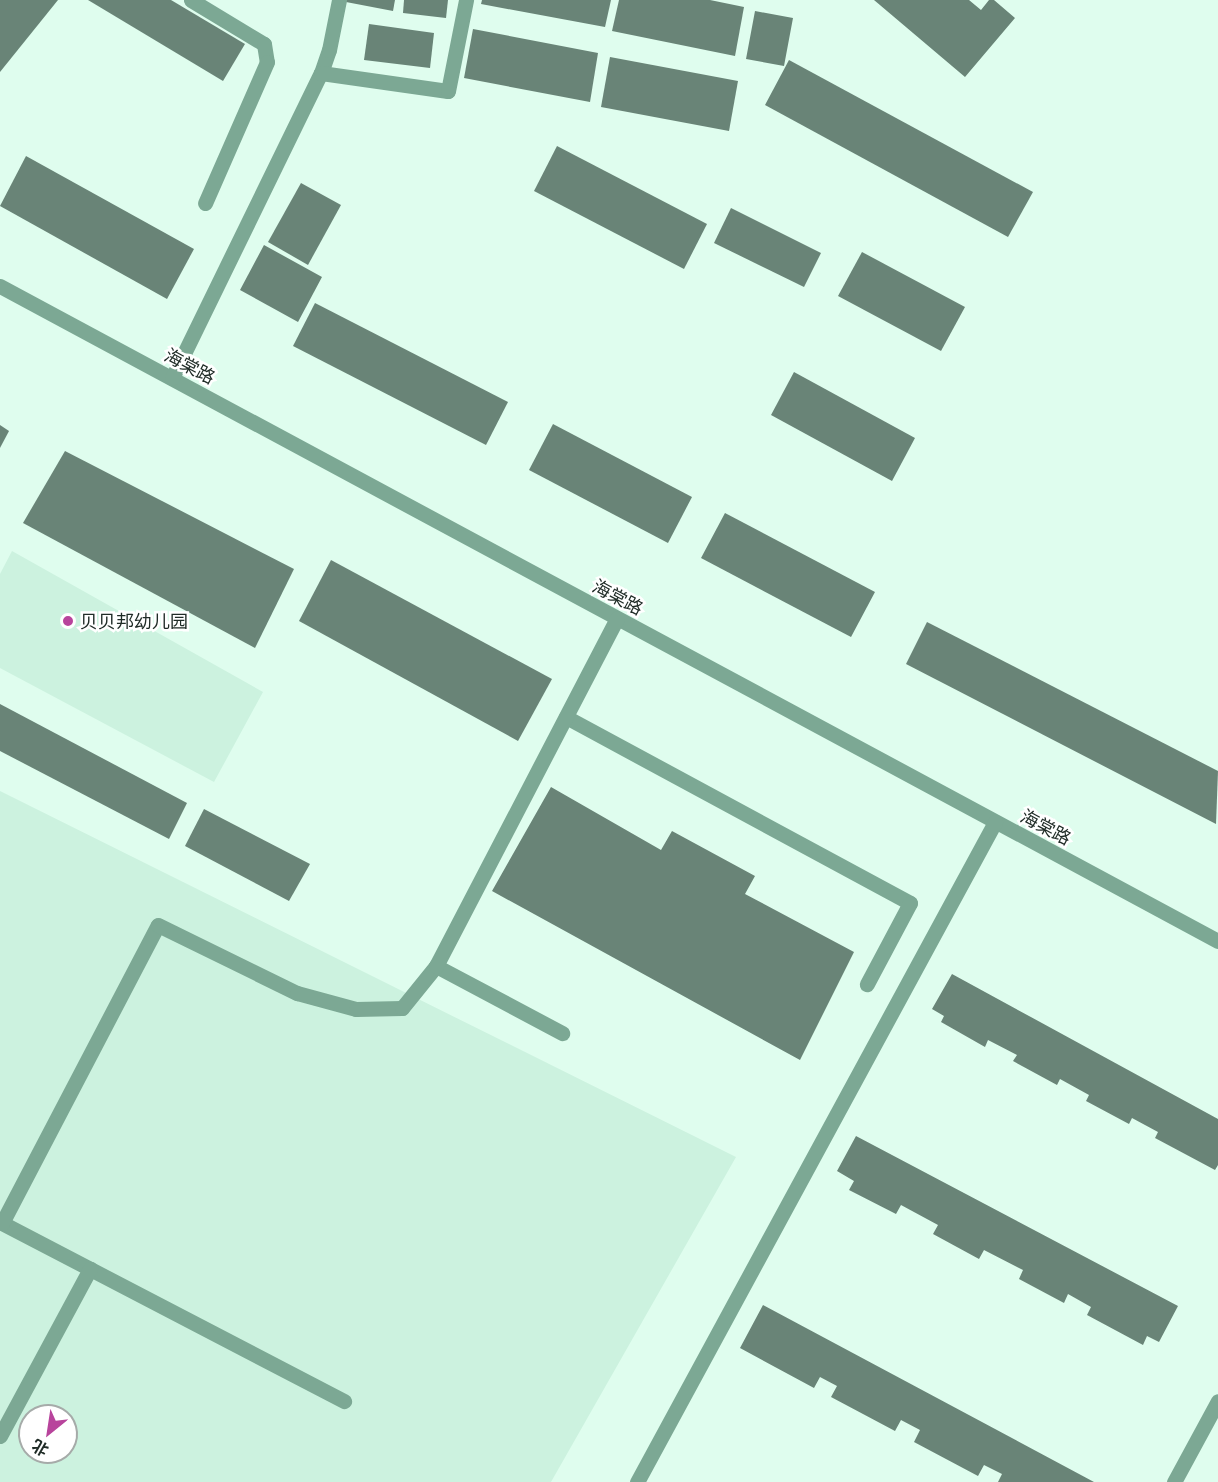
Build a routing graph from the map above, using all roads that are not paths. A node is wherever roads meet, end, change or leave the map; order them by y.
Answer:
1 (191, 0) edge
2 (339, 0) edge
3 (466, 0) edge
4 (321, 73) junction
5 (205, 203) dead end
6 (0, 286) edge
7 (172, 378) junction
8 (617, 618) junction
9 (566, 717) junction
10 (995, 822) junction
11 (1218, 941) edge
12 (436, 966) junction
13 (867, 984) dead end
14 (562, 1033) dead end
15 (1, 1223) edge
16 (90, 1269) junction
17 (344, 1401) dead end
18 (1218, 1401) edge
19 (0, 1436) edge
20 (637, 1482) edge
21 (1174, 1482) edge

1 - 5 street
2 - 4 street
3 - 4 street
4 - 7 street
6 - 7 street, 海棠路
7 - 8 street, 海棠路
8 - 9 street
8 - 10 street, 海棠路
9 - 12 street
9 - 13 street
10 - 11 street, 海棠路
10 - 20 street
12 - 14 street
12 - 15 street
15 - 16 street
16 - 17 street
16 - 19 street
18 - 21 street

